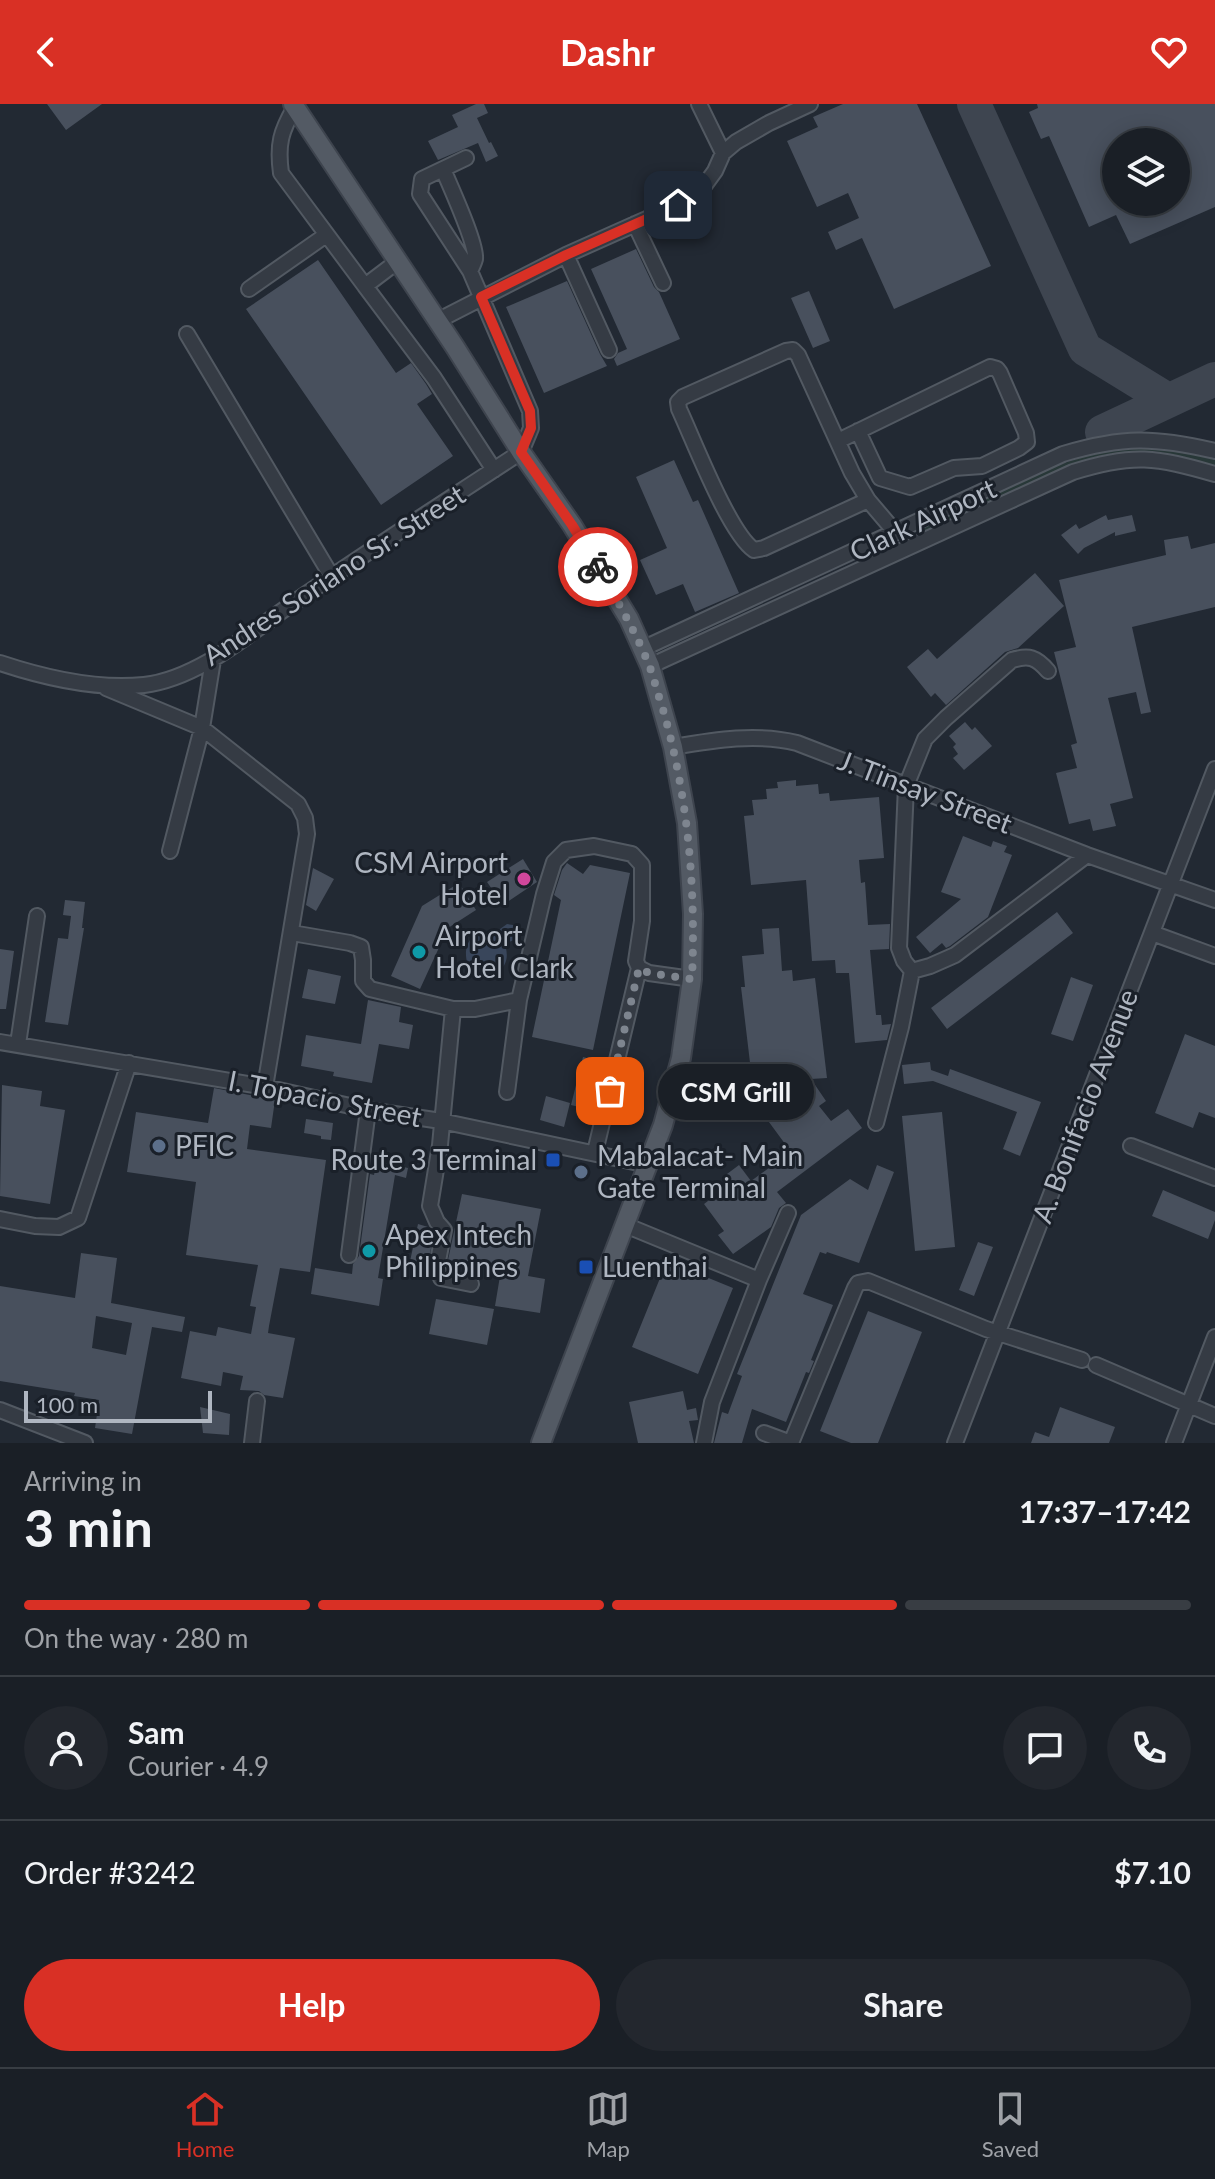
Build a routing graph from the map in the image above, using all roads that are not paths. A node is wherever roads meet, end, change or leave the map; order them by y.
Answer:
1 (699, 104) edge
2 (810, 104) edge
3 (294, 105) edge
4 (723, 153) junction
5 (466, 158) dead end
6 (443, 169) junction
7 (635, 224) junction
8 (326, 235) junction
9 (566, 255) junction
10 (398, 261) junction
11 (470, 271) junction
12 (663, 283) dead end
13 (365, 286) junction
14 (249, 289) dead end
15 (481, 297) junction
16 (437, 321) junction
17 (187, 334) dead end
18 (609, 350) dead end
19 (858, 431) junction
20 (838, 441) junction
21 (1215, 451) edge
22 (521, 452) junction
23 (494, 470) junction
24 (1215, 474) edge
25 (868, 500) junction
26 (903, 530) junction
27 (918, 544) junction
28 (332, 577) junction
29 (646, 658) junction
30 (213, 660) junction
31 (0, 663) edge
32 (1048, 671) dead end
33 (102, 686) junction
34 (202, 728) junction
35 (673, 747) junction
36 (1215, 769) edge
37 (906, 786) junction
38 (170, 851) dead end
39 (1087, 855) junction
40 (1170, 885) junction
41 (1215, 900) edge
42 (37, 916) dead end
43 (292, 933) junction
44 (1152, 933) junction
45 (1215, 956) edge
46 (644, 971) junction
47 (912, 971) junction
48 (685, 978) junction
49 (519, 1000) junction
50 (453, 1009) junction
51 (0, 1042) edge
52 (18, 1044) junction
53 (129, 1063) junction
54 (265, 1087) junction
55 (507, 1092) dead end
56 (368, 1110) junction
57 (441, 1121) junction
58 (876, 1123) dead end
59 (1131, 1146) dead end
60 (595, 1152) junction
61 (648, 1165) junction
62 (1215, 1178) edge
63 (788, 1213) dead end
64 (0, 1219) edge
65 (625, 1225) junction
66 (349, 1255) dead end
67 (759, 1280) junction
68 (471, 1284) dead end
69 (998, 1332) junction
70 (1215, 1337) edge
71 (257, 1401) dead end
72 (1189, 1404) junction
73 (0, 1410) edge
74 (1215, 1416) edge
75 (764, 1433) dead end
76 (85, 1443) edge
77 (252, 1443) edge
78 (541, 1443) edge
79 (704, 1443) edge
80 (791, 1443) edge
81 (955, 1443) edge
82 (1174, 1443) edge

1 - 4 street
2 - 4 street
3 - 8 street
3 - 10 main road
4 - 7 street
5 - 6 street
6 - 11 street
6 - 11 street
7 - 9 street
7 - 12 street
8 - 13 street
8 - 14 street
9 - 15 street
9 - 18 street
10 - 13 street
10 - 16 main road
11 - 15 street
13 - 23 street
15 - 16 street
15 - 22 street
16 - 22 main road
17 - 28 street
19 - 19 street
19 - 20 street
20 - 25 street
20 - 25 street
21 - 26 street, Clark Airport
22 - 23 street, Andres Soriano Sr. Street
22 - 29 main road
23 - 28 street, Andres Soriano Sr. Street
24 - 27 street, Clark Airport
25 - 26 street
26 - 27 street
26 - 29 street, Clark Airport
27 - 29 street, Clark Airport
28 - 30 street, Andres Soriano Sr. Street
29 - 35 main road
30 - 33 street, Andres Soriano Sr. Street
30 - 34 street
31 - 33 street, Andres Soriano Sr. Street
32 - 37 street
33 - 34 street
34 - 38 street
34 - 43 street
35 - 37 street, J. Tinsay Street
35 - 48 main road
36 - 40 street, A. Bonifacio Avenue
37 - 39 street, J. Tinsay Street
37 - 47 street
39 - 40 street, J. Tinsay Street
39 - 47 street
40 - 41 street, J. Tinsay Street
40 - 44 street, A. Bonifacio Avenue
42 - 52 street
43 - 50 street
43 - 54 street
44 - 45 street
44 - 69 street, A. Bonifacio Avenue
46 - 48 street
46 - 49 street
46 - 60 street
47 - 58 street
48 - 61 main road
49 - 50 street
49 - 55 street
50 - 57 street
51 - 52 street, I. Topacio Street
52 - 53 street, I. Topacio Street
53 - 54 street, I. Topacio Street
53 - 64 street
54 - 56 street, I. Topacio Street
56 - 57 street, I. Topacio Street
56 - 66 street
57 - 60 street, I. Topacio Street
57 - 68 street
59 - 62 street
60 - 61 street, I. Topacio Street
61 - 65 main road
63 - 67 street
65 - 67 street
65 - 78 main road
67 - 79 street
69 - 72 street
69 - 80 street
69 - 81 street, A. Bonifacio Avenue
70 - 72 street
71 - 77 street
72 - 74 street
72 - 82 street
73 - 76 street
75 - 80 street

